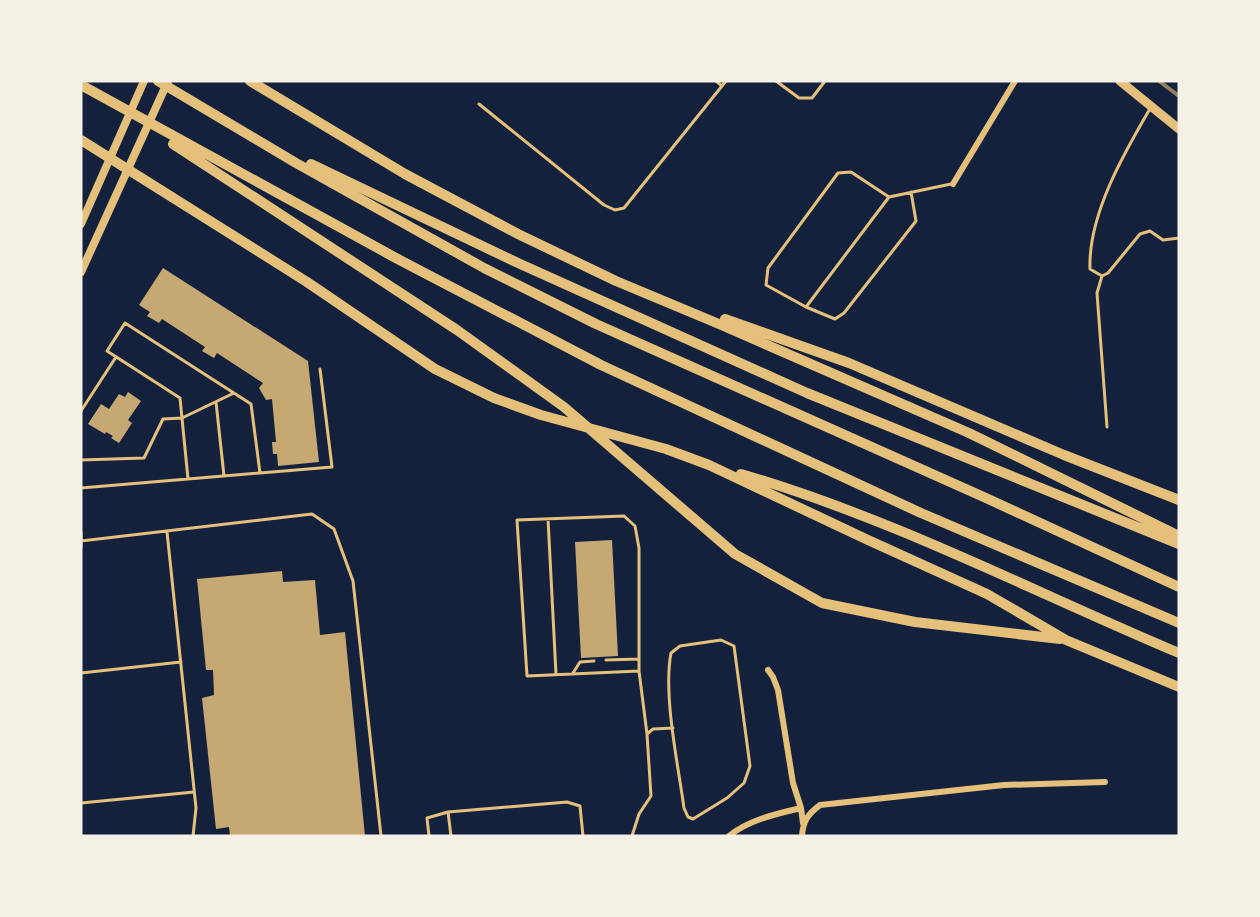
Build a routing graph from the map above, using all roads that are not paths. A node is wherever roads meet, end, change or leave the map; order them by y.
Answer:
1 (144, 81) edge
2 (158, 81) edge
3 (168, 81) edge
4 (250, 81) edge
5 (716, 81) edge
6 (726, 81) edge
7 (776, 81) edge
8 (825, 81) edge
9 (1014, 81) edge
10 (1120, 81) edge
11 (81, 85) edge
12 (722, 86) junction
13 (102, 98) junction
14 (479, 104) dead end
15 (1152, 107) junction
16 (1179, 129) edge
17 (243, 132) junction
18 (81, 140) edge
19 (111, 154) junction
20 (129, 165) junction
21 (953, 184) joint
22 (911, 192) junction
23 (889, 197) junction
24 (81, 224) edge
25 (1179, 238) edge
26 (81, 272) edge
27 (1102, 276) junction
28 (616, 281) junction
29 (806, 307) junction
30 (116, 357) junction
31 (320, 369) dead end
32 (234, 393) junction
33 (216, 402) junction
34 (81, 411) edge
35 (182, 418) junction
36 (1107, 427) dead end
37 (81, 460) edge
38 (709, 465) junction
39 (260, 473) junction
40 (224, 476) junction
41 (188, 479) junction
42 (81, 488) edge
43 (1179, 500) edge
44 (548, 519) junction
45 (81, 532) edge
46 (168, 532) junction
47 (1179, 536) edge
48 (82, 542) edge
49 (1179, 544) edge
50 (81, 547) edge
51 (1179, 587) edge
52 (1179, 623) edge
53 (1066, 640) junction
54 (1179, 653) edge
55 (639, 659) junction
56 (606, 660) dead end
57 (594, 661) dead end
58 (181, 662) junction
59 (768, 670) dead end
60 (639, 671) junction
61 (81, 673) edge
62 (573, 673) junction
63 (556, 674) junction
64 (1179, 687) edge
65 (673, 728) junction
66 (647, 734) junction
67 (1105, 782) dead end
68 (194, 792) junction
69 (81, 803) edge
70 (801, 808) junction
71 (448, 812) junction
72 (803, 824) junction
73 (194, 836) edge
74 (381, 836) edge
75 (429, 836) edge
76 (451, 836) edge
77 (583, 836) edge
78 (632, 836) edge
79 (729, 836) edge
80 (802, 836) edge

1 - 19 main road
2 - 17 highway
3 - 20 main road
4 - 28 highway
5 - 12 lane
6 - 12 lane
7 - 8 lane
9 - 21 street
10 - 15 main road
11 - 13 highway
12 - 14 lane
13 - 52 highway
13 - 53 highway
15 - 16 main road
15 - 27 lane
17 - 49 highway
17 - 51 highway
18 - 19 highway
19 - 20 highway
19 - 24 main road
20 - 26 main road
20 - 38 highway
21 - 22 lane
22 - 23 lane
22 - 29 lane
23 - 29 lane
23 - 29 lane
25 - 27 lane
27 - 36 lane
28 - 43 highway
28 - 47 highway
30 - 32 lane
30 - 34 lane
30 - 35 lane
31 - 39 lane
32 - 33 lane
32 - 39 lane
33 - 35 lane
33 - 40 lane
35 - 37 lane
35 - 41 lane
38 - 53 highway
38 - 54 highway
39 - 40 lane
40 - 41 lane
41 - 42 lane
44 - 55 lane
44 - 63 lane
44 - 63 lane
45 - 48 lane
46 - 48 lane
46 - 58 lane
46 - 74 lane
48 - 50 lane
53 - 64 highway
55 - 56 lane
55 - 60 lane
57 - 62 lane
58 - 61 lane
58 - 68 lane
59 - 70 street
60 - 62 lane
60 - 66 lane
62 - 63 lane
65 - 65 lane
65 - 66 lane
66 - 78 lane
67 - 72 street
68 - 69 lane
68 - 73 lane
70 - 72 street
70 - 79 street
71 - 75 lane
71 - 76 lane
71 - 77 lane
72 - 80 street

